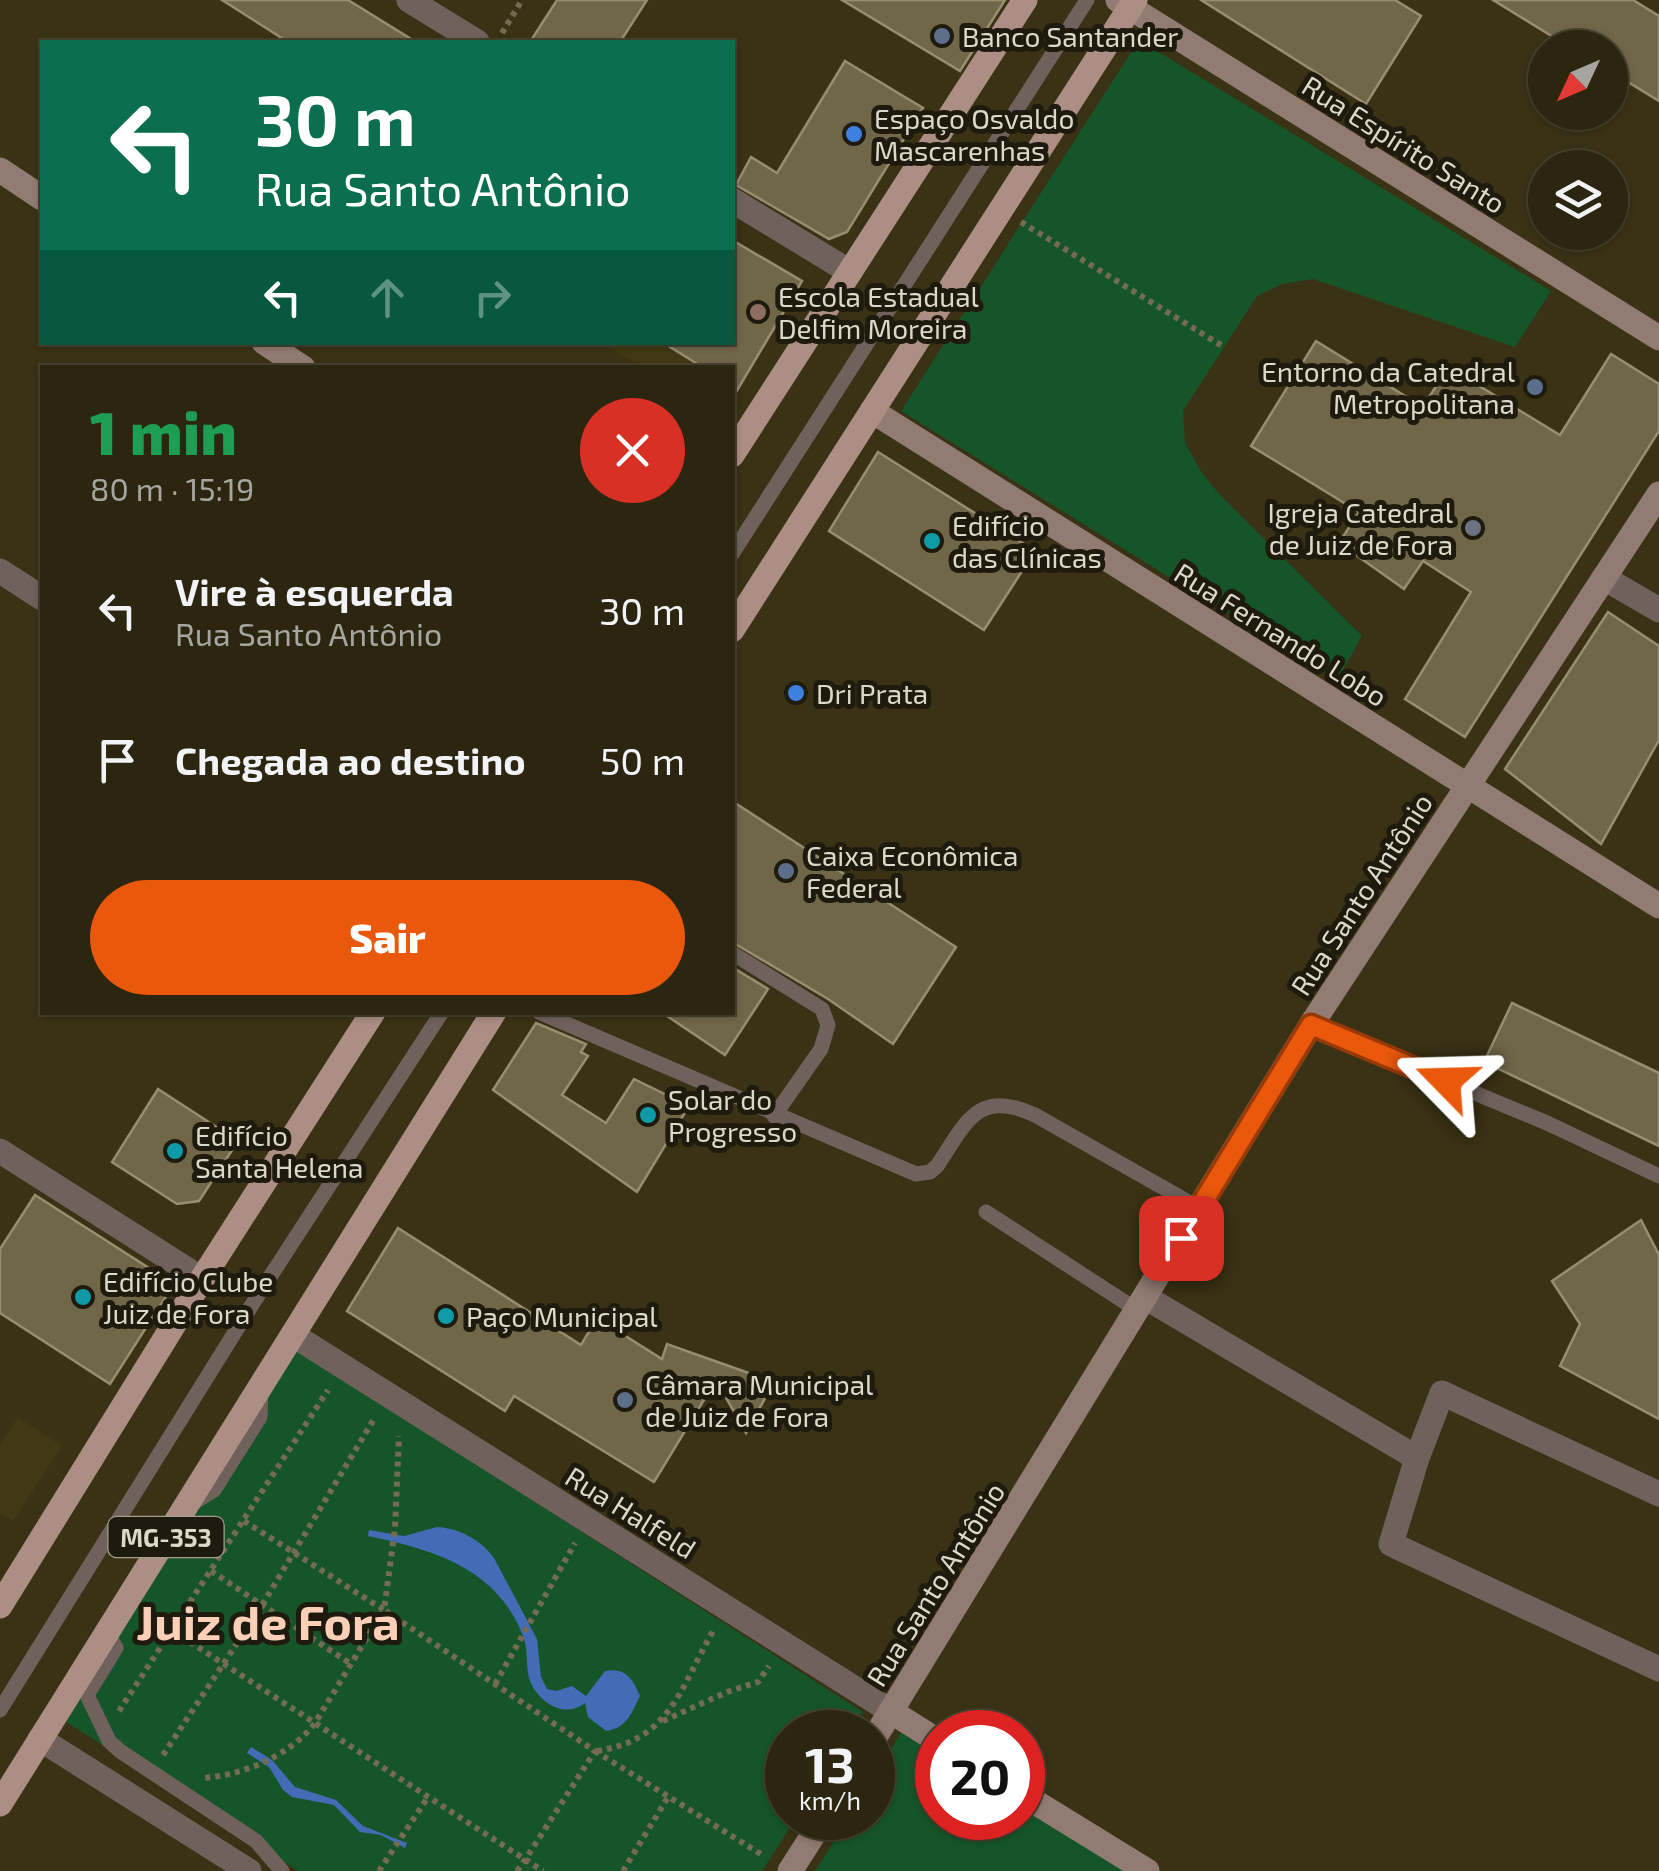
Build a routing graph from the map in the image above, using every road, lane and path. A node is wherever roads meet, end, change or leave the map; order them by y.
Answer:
1 (409, 0) edge
2 (522, 0) edge
3 (1026, 0) edge
4 (1087, 0) edge
5 (1128, 3) edge
6 (474, 40) edge
7 (498, 40) edge
8 (0, 170) edge
9 (40, 197) edge
10 (735, 202) edge
11 (1001, 210) junction
12 (850, 272) junction
13 (1659, 338) edge
14 (268, 345) edge
15 (1224, 348) dead end
16 (298, 365) edge
17 (872, 411) junction
18 (735, 450) edge
19 (1659, 494) edge
20 (735, 549) edge
21 (0, 572) edge
22 (1604, 578) junction
23 (40, 597) edge
24 (1659, 610) edge
25 (735, 624) edge
26 (1468, 786) junction
27 (1659, 906) edge
28 (735, 955) edge
29 (372, 1015) edge
30 (440, 1015) edge
31 (492, 1015) edge
32 (545, 1015) edge
33 (1311, 1025) junction
34 (774, 1116) junction
35 (0, 1151) edge
36 (1659, 1176) edge
37 (1199, 1208) junction
38 (986, 1212) dead end
39 (202, 1278) junction
40 (1141, 1304) junction
41 (292, 1336) junction
42 (344, 1366) junction
43 (326, 1394) junction
44 (390, 1396) junction
45 (342, 1403) dead end
46 (357, 1412) dead end
47 (372, 1421) junction
48 (399, 1438) junction
49 (416, 1447) dead end
50 (1416, 1458) junction
51 (1659, 1494) edge
52 (244, 1521) junction
53 (560, 1534) dead end
54 (294, 1552) junction
55 (211, 1571) junction
56 (0, 1606) edge
57 (261, 1606) junction
58 (384, 1610) junction
59 (714, 1628) dead end
60 (173, 1631) junction
61 (107, 1632) junction
62 (772, 1662) dead end
63 (223, 1664) junction
64 (351, 1664) junction
65 (1659, 1669) edge
66 (495, 1684) junction
67 (0, 1710) edge
68 (889, 1710) edge
69 (893, 1710) edge
70 (662, 1722) junction
71 (315, 1724) junction
72 (105, 1732) junction
73 (40, 1739) junction
74 (595, 1751) junction
75 (157, 1765) dead end
76 (191, 1780) dead end
77 (428, 1797) junction
78 (668, 1797) junction
79 (0, 1804) edge
80 (1045, 1808) edge
81 (810, 1840) edge
82 (764, 1856) dead end
83 (525, 1860) junction
84 (249, 1871) edge
85 (282, 1871) edge
86 (379, 1871) edge
87 (518, 1871) edge
88 (543, 1871) edge
89 (623, 1871) edge
90 (790, 1871) edge
91 (1147, 1871) edge

1 - 6 street
2 - 7 path
3 - 12 main road
4 - 20 lane
5 - 11 main road
5 - 13 street, Rua Espírito Santo
8 - 9 street
10 - 12 street
11 - 15 path
11 - 17 main road
12 - 18 main road
14 - 16 street
17 - 25 main road
17 - 26 street, Rua Fernando Lobo
19 - 22 street, Rua Santo Antônio
21 - 23 street
22 - 24 street
22 - 26 street, Rua Santo Antônio
26 - 27 street, Rua Fernando Lobo
26 - 33 street, Rua Santo Antônio
28 - 34 lane
29 - 39 main road
30 - 67 lane
31 - 41 main road, MG-353
32 - 34 lane
33 - 36 lane
33 - 37 street, Rua Santo Antônio
34 - 37 lane
35 - 39 street
37 - 40 street, Rua Santo Antônio
38 - 40 lane
39 - 56 main road
40 - 50 street
40 - 69 street, Rua Santo Antônio
41 - 42 street, Rua Halfeld
41 - 61 main road, MG-353
42 - 43 path
42 - 44 street, Rua Halfeld
43 - 45 path
43 - 52 path
44 - 47 path
44 - 48 path
44 - 68 street, Rua Halfeld
46 - 47 path
47 - 48 path
47 - 54 path
48 - 49 path
48 - 58 path
50 - 51 street
50 - 65 street
52 - 54 path
52 - 55 path
53 - 66 path
54 - 57 path
54 - 58 path
55 - 57 path
55 - 60 path
57 - 63 path
57 - 64 path
58 - 64 path
58 - 66 path
59 - 70 path
60 - 63 path
60 - 72 path
61 - 72 lane
61 - 73 main road, MG-353
62 - 70 path
63 - 71 path
63 - 75 path
64 - 71 path
66 - 74 path
70 - 74 path
71 - 76 path
71 - 77 path
72 - 85 lane
73 - 79 main road, MG-353
73 - 84 street
74 - 78 path
74 - 83 path
77 - 83 path
77 - 86 path
78 - 82 path
78 - 89 path
80 - 91 street
81 - 90 street
83 - 87 path
83 - 88 path

